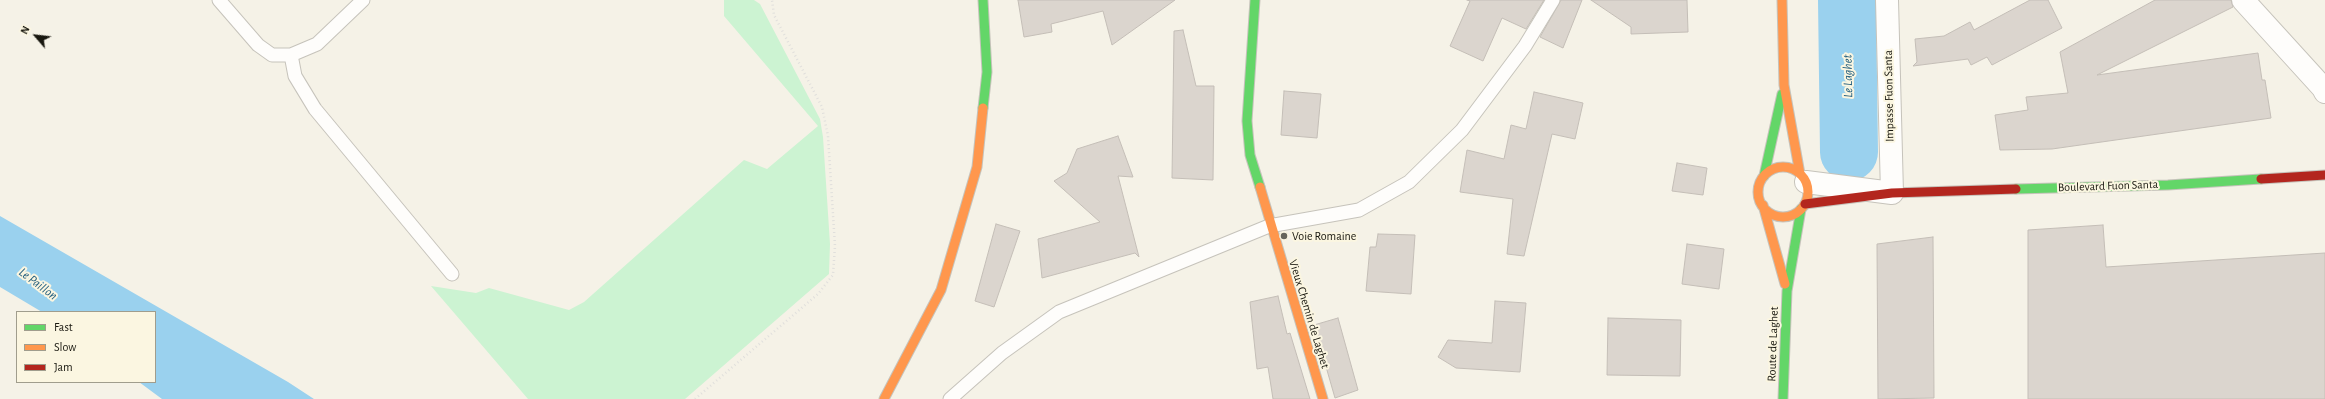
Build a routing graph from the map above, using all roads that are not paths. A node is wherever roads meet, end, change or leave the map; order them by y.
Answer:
1 (219, 0) edge
2 (362, 0) edge
3 (983, 0) edge
4 (1255, 0) edge
5 (1553, 0) edge
6 (1782, 0) edge
7 (1887, 0) edge
8 (2243, 0) edge
9 (291, 55) junction
10 (1784, 85) junction
11 (2325, 92) edge
12 (2325, 175) edge
13 (1764, 176) junction
14 (1803, 178) junction
15 (1892, 193) junction
16 (1762, 205) junction
17 (1803, 207) junction
18 (1269, 226) junction
19 (452, 274) dead end
20 (1787, 291) junction
21 (884, 399) edge
22 (950, 399) edge
23 (1323, 399) edge
24 (1783, 399) edge

1 - 9 lane
2 - 9 lane
3 - 21 street
4 - 18 street, Vieux Chemin de Laghet
5 - 18 lane
6 - 10 street
7 - 15 street, Impasse Fuon Santa
8 - 11 street
9 - 19 lane
10 - 13 street
10 - 14 street
12 - 15 street, Boulevard Fuon Santa
13 - 14 street
13 - 16 street
14 - 15 street, Boulevard Fuon Santa
14 - 17 street
15 - 17 street, Boulevard Fuon Santa
16 - 17 street
16 - 20 street, Route de Laghet
17 - 20 street, Route de Laghet
18 - 22 lane
18 - 23 street, Vieux Chemin de Laghet
20 - 24 street, Route de Laghet

